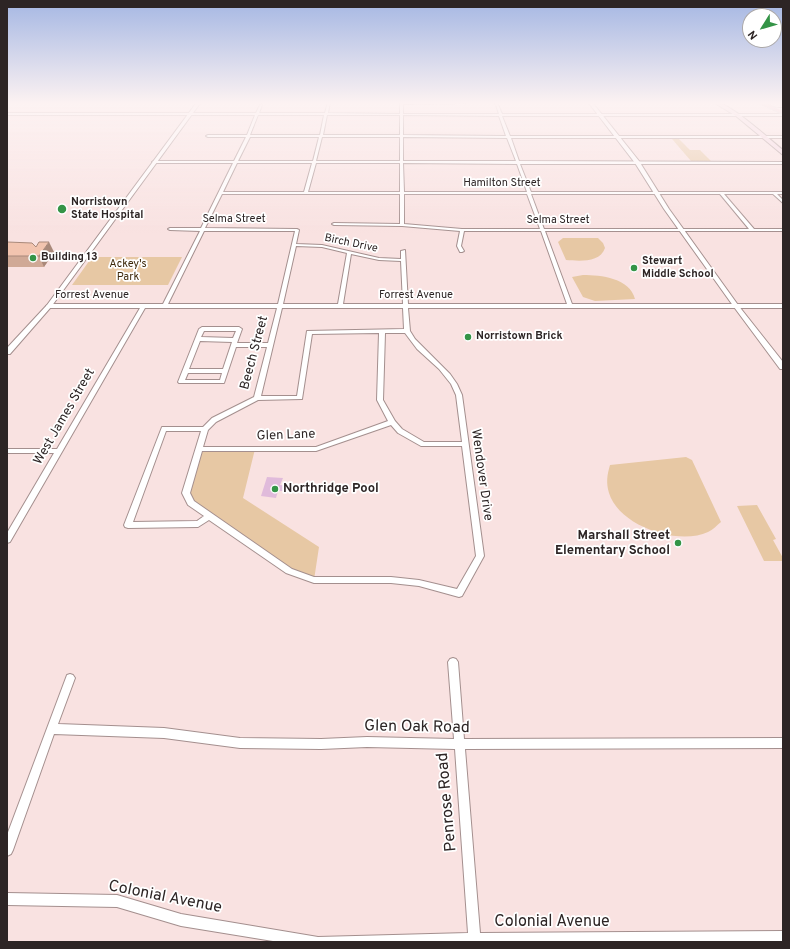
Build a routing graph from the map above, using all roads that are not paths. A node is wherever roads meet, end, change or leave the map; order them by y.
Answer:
1 (166, 146) edge
2 (243, 146) edge
3 (318, 146) edge
4 (401, 146) edge
5 (512, 146) edge
6 (624, 146) edge
7 (775, 146) edge
8 (783, 153) edge
9 (154, 162) junction
10 (235, 162) junction
11 (314, 162) junction
12 (402, 162) junction
13 (518, 162) junction
14 (637, 162) junction
15 (783, 163) edge
16 (306, 192) junction
17 (220, 193) junction
18 (403, 193) junction
19 (530, 193) junction
20 (657, 193) junction
21 (721, 193) junction
22 (774, 193) junction
23 (783, 193) edge
24 (783, 202) edge
25 (334, 224) dead end
26 (402, 225) junction
27 (170, 229) dead end
28 (202, 229) junction
29 (683, 229) junction
30 (297, 230) joint
31 (462, 230) junction
32 (544, 230) junction
33 (753, 230) junction
34 (783, 230) edge
35 (294, 245) junction
36 (403, 251) dead end
37 (462, 251) dead end
38 (349, 253) junction
39 (403, 260) junction
40 (164, 305) junction
41 (49, 306) junction
42 (143, 306) junction
43 (280, 306) junction
44 (340, 306) junction
45 (405, 306) junction
46 (570, 306) junction
47 (736, 306) junction
48 (783, 306) edge
49 (382, 331) junction
50 (407, 331) junction
51 (198, 339) junction
52 (235, 342) junction
53 (270, 345) junction
54 (7, 352) edge
55 (779, 357) edge
56 (783, 367) edge
57 (185, 371) junction
58 (226, 371) junction
59 (257, 398) junction
60 (392, 422) junction
61 (205, 429) junction
62 (464, 444) junction
63 (199, 449) junction
64 (7, 451) edge
65 (59, 451) junction
66 (209, 516) junction
67 (7, 540) edge
68 (452, 662) dead end
69 (70, 678) dead end
70 (52, 729) junction
71 (783, 743) edge
72 (459, 744) junction
73 (7, 850) edge
74 (7, 899) edge
75 (783, 937) edge
76 (474, 939) junction
77 (768, 940) edge
78 (316, 942) edge
79 (320, 942) edge

1 - 9 street
2 - 10 street
3 - 11 street
4 - 12 street
5 - 13 street
6 - 14 street
7 - 8 main road
9 - 10 street
9 - 41 street
10 - 11 street
10 - 17 street
11 - 12 street
11 - 16 street
12 - 13 street
12 - 18 street
13 - 14 street
13 - 19 street
14 - 15 street
14 - 20 street
16 - 17 street, Hamilton Street
16 - 18 street, Hamilton Street
17 - 28 street
18 - 19 street, Hamilton Street
18 - 26 street
19 - 20 street, Hamilton Street
19 - 32 street
20 - 21 street, Hamilton Street
20 - 29 street
21 - 22 street, Hamilton Street
21 - 33 street
22 - 23 street, Hamilton Street
22 - 24 street
25 - 26 street, Selma Street
26 - 31 street, Selma Street
27 - 28 street, Selma Street
28 - 30 street, Selma Street
28 - 40 street
29 - 32 street, Selma Street
29 - 33 street, Selma Street
29 - 47 street
30 - 35 street, Beech Street
31 - 32 street, Selma Street
31 - 37 street
32 - 46 street
33 - 34 street, Selma Street
35 - 38 street, Birch Drive
35 - 43 street, Beech Street
36 - 39 street
38 - 39 street, Birch Drive
38 - 44 street
39 - 45 street
40 - 42 street, Forrest Avenue
40 - 43 street, Forrest Avenue
41 - 42 street, Forrest Avenue
41 - 54 street
42 - 65 street, West James Street
43 - 44 street, Forrest Avenue
43 - 53 street, Beech Street
44 - 45 street, Forrest Avenue
45 - 46 street, Forrest Avenue
45 - 50 street
46 - 47 street, Forrest Avenue
47 - 48 street, Forrest Avenue
47 - 55 street
49 - 50 street
49 - 59 street
49 - 60 street
50 - 62 street, Wendover Drive
51 - 52 street
51 - 52 street
51 - 57 street
52 - 53 street
52 - 58 street
53 - 59 street, Beech Street
55 - 56 street
57 - 58 street
57 - 58 street
59 - 61 street, Beech Street
60 - 62 street
60 - 63 street, Glen Lane
61 - 63 street
61 - 66 street
62 - 66 street, Wendover Drive
63 - 66 street
64 - 65 street
65 - 67 street, West James Street
68 - 72 street, Penrose Road
69 - 70 street
70 - 72 street, Glen Oak Road
70 - 73 street
71 - 72 street, Glen Oak Road
72 - 76 street, Penrose Road
74 - 78 street, Colonial Avenue
75 - 77 street, Colonial Avenue
76 - 77 street, Colonial Avenue
76 - 79 street, Colonial Avenue

